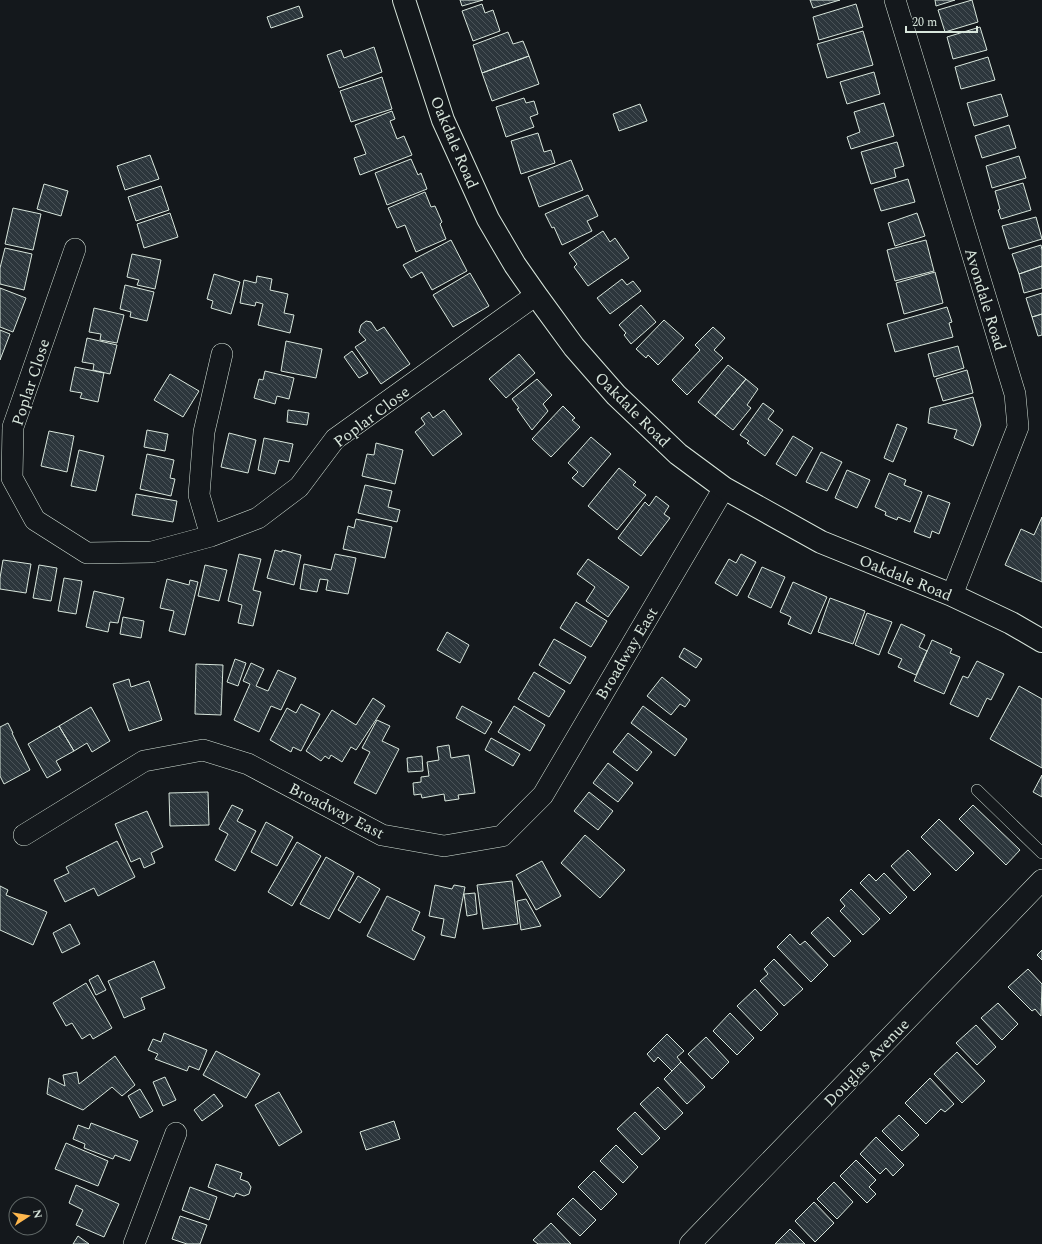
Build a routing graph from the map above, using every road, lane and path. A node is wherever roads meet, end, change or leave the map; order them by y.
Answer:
1 (404, 0) edge
2 (895, 0) edge
3 (75, 249) dead end
4 (536, 295) junction
5 (222, 354) dead end
6 (724, 488) junction
7 (211, 536) junction
8 (952, 595) junction
9 (1042, 641) edge
10 (977, 790) dead end
11 (24, 834) dead end
12 (1042, 853) edge
13 (1042, 880) edge
14 (176, 1133) dead end
15 (134, 1244) edge
16 (690, 1244) edge

1 - 4 street, Oakdale Road
2 - 8 street, Avondale Road
3 - 7 street, Poplar Close
4 - 6 street, Oakdale Road
4 - 7 street, Poplar Close
5 - 7 street
6 - 8 street, Oakdale Road
6 - 11 street, Broadway East
8 - 9 street, Oakdale Road
10 - 12 lane
13 - 16 street, Douglas Avenue
14 - 15 street

